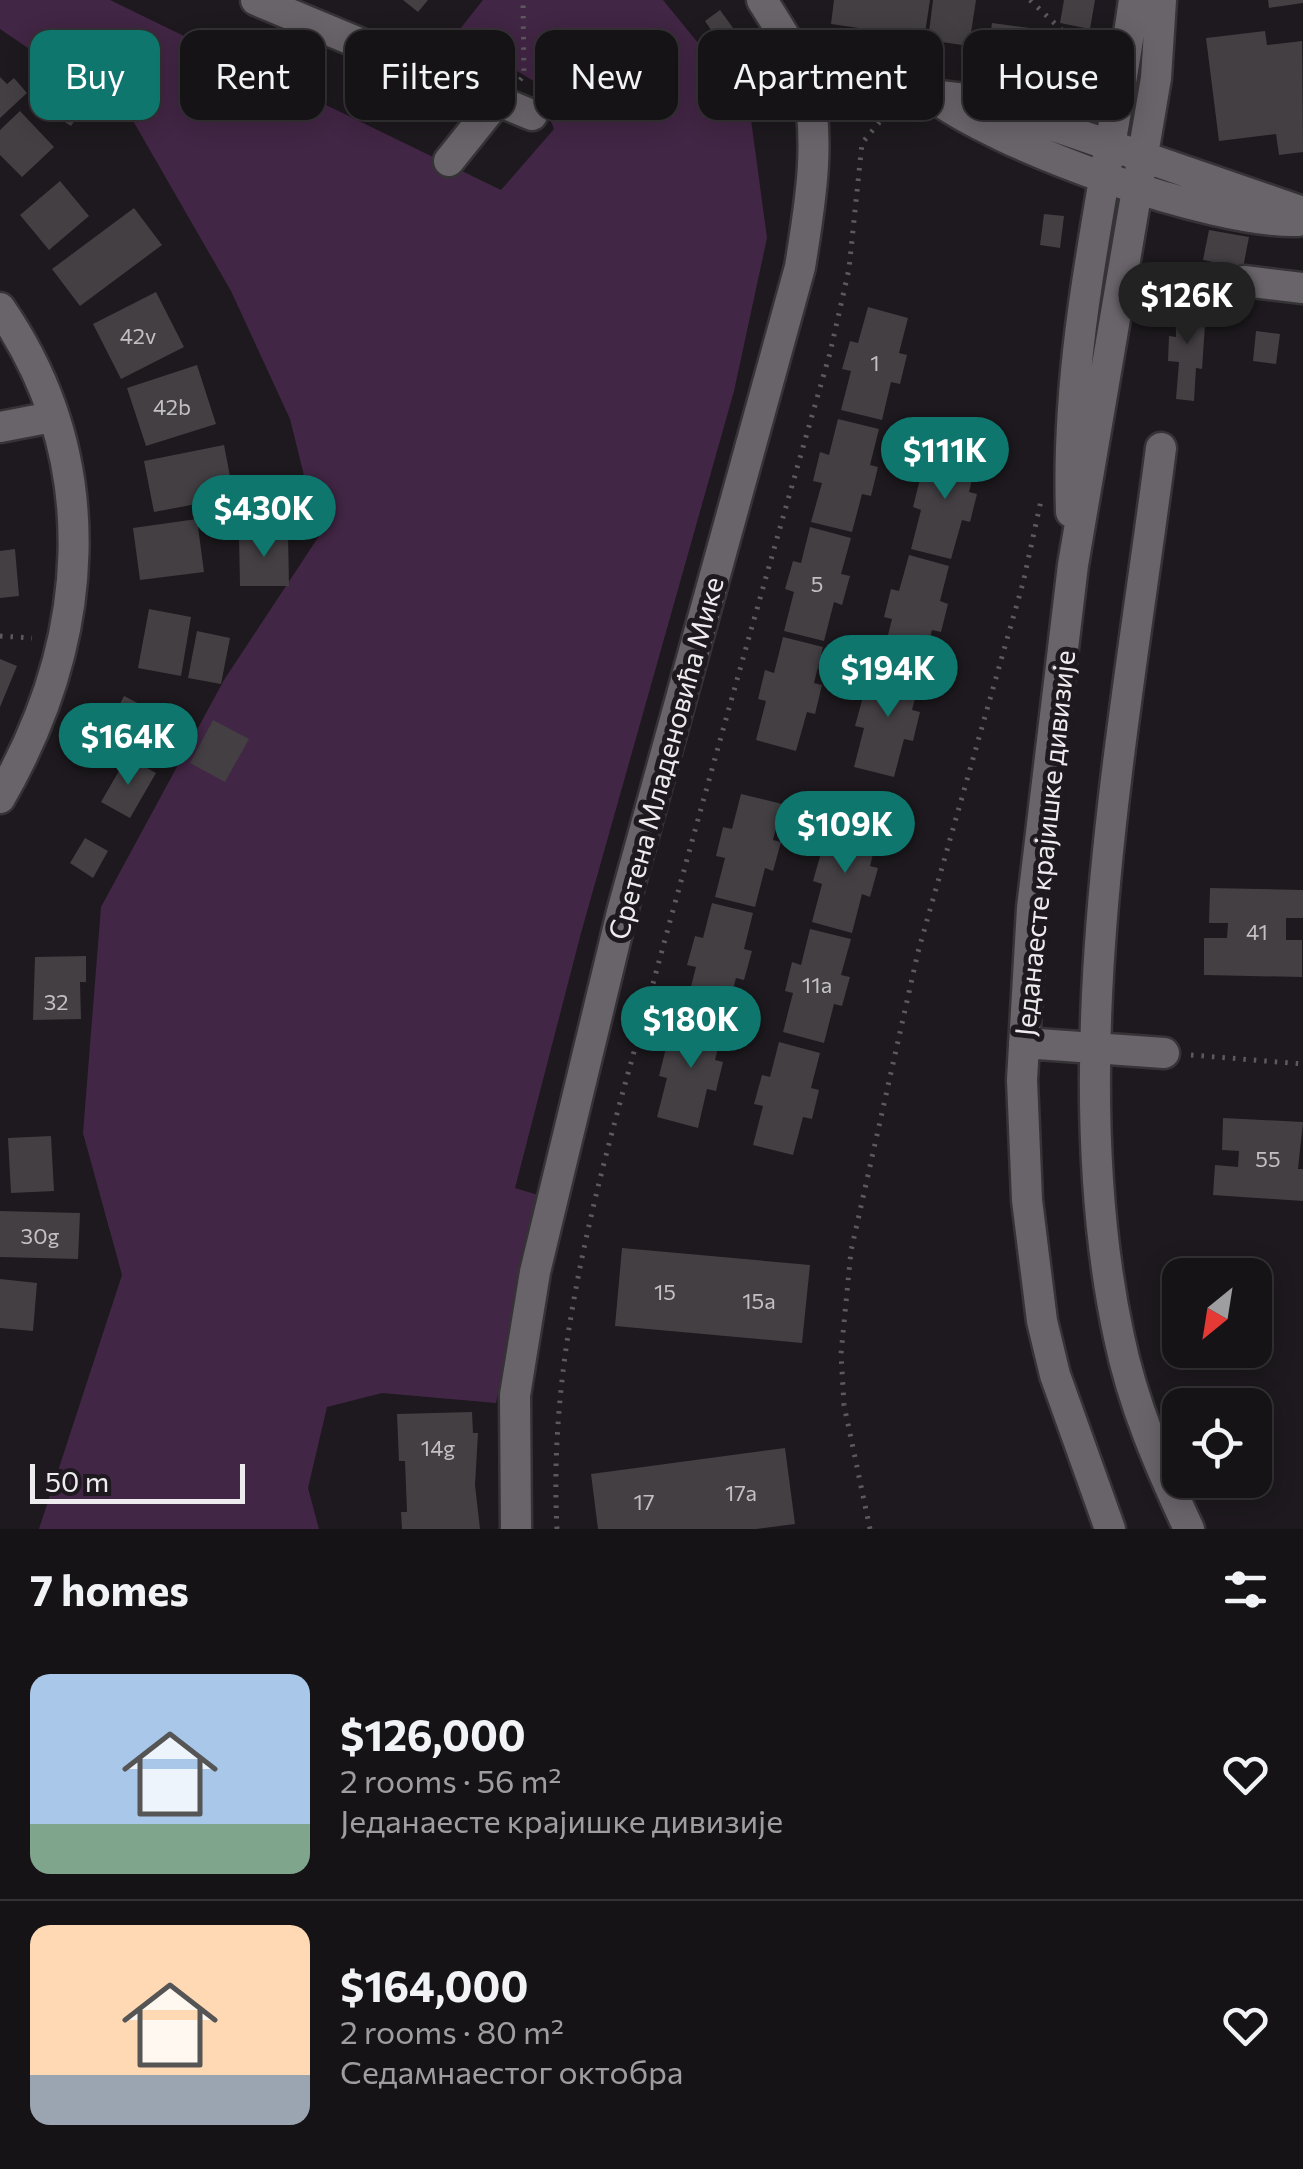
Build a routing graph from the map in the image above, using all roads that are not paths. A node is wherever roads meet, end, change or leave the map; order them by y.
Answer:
1 (256, 0) edge
2 (762, 0) edge
3 (1134, 0) edge
4 (1161, 0) edge
5 (778, 30) edge
6 (345, 37) edge
7 (943, 96) edge
8 (515, 108) edge
9 (532, 115) dead end
10 (482, 120) edge
11 (809, 120) edge
12 (1105, 160) junction
13 (449, 161) dead end
14 (1140, 172) junction
15 (1303, 212) edge
16 (1303, 221) edge
17 (1244, 280) dead end
18 (1303, 288) edge
19 (0, 308) edge
20 (52, 417) junction
21 (0, 427) edge
22 (1161, 448) dead end
23 (1073, 566) junction
24 (0, 798) edge
25 (1024, 1043) junction
26 (1093, 1048) junction
27 (1164, 1053) road end
28 (516, 1529) edge
29 (1110, 1529) edge
30 (1188, 1529) edge

1 - 6 street
2 - 5 street, Сретена Младеновића Мике
3 - 12 street, Једанаесте крајишке дивизије
4 - 14 street, Једанаесте крајишке дивизије
7 - 12 street
8 - 9 street
10 - 13 street
11 - 28 street, Сретена Младеновића Мике
12 - 14 street
12 - 23 street, Једанаесте крајишке дивизије
14 - 15 street
14 - 16 street
14 - 23 street, Једанаесте крајишке дивизије
17 - 18 street
19 - 20 street
20 - 21 street
20 - 24 street
22 - 26 street
23 - 25 street, Једанаесте крајишке дивизије
25 - 26 street
25 - 29 street, Једанаесте крајишке дивизије
26 - 27 street
26 - 30 street

